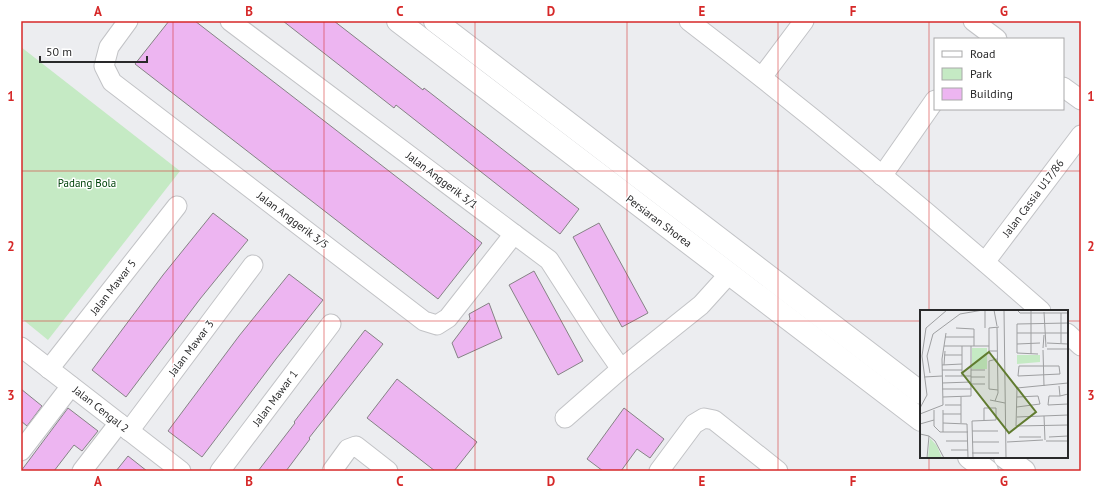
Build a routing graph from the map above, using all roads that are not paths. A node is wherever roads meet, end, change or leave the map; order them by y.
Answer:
1 (128, 21) edge
2 (230, 21) edge
3 (398, 21) edge
4 (435, 21) edge
5 (689, 21) edge
6 (804, 21) edge
7 (762, 78) junction
8 (1064, 88) edge
9 (1081, 100) edge
10 (934, 101) edge
11 (1081, 135) edge
12 (882, 176) junction
13 (177, 206) dead end
14 (692, 218) junction
15 (514, 234) junction
16 (985, 262) junction
17 (254, 266) dead end
18 (729, 274) junction
19 (796, 297) junction
20 (1040, 310) edge
21 (331, 324) dead end
22 (1068, 335) edge
23 (1081, 346) edge
24 (21, 347) edge
25 (49, 369) junction
26 (621, 370) junction
27 (72, 386) junction
28 (920, 391) edge
29 (565, 418) dead end
30 (920, 419) edge
31 (124, 427) junction
32 (24, 442) edge
33 (970, 458) edge
34 (1006, 458) edge
35 (377, 467) edge
36 (82, 471) edge
37 (181, 471) edge
38 (220, 471) edge
39 (332, 471) edge
40 (659, 471) edge
41 (778, 471) edge
42 (988, 471) edge
43 (1024, 471) edge

1 - 15 street, Jalan Anggerik 3/5
2 - 15 street, Jalan Anggerik 3/1
3 - 18 main road, Persiaran Shorea
4 - 14 main road, Persiaran Shorea
5 - 7 street
6 - 7 street
7 - 12 street
8 - 9 street
10 - 12 street
11 - 16 street, Jalan Cassia U17/86
12 - 16 street
13 - 25 street, Jalan Mawar 5
14 - 18 main road
14 - 19 main road, Persiaran Shorea
15 - 26 street, Jalan Anggerik 3/1
16 - 20 street
17 - 31 street, Jalan Mawar 3
18 - 19 main road
18 - 26 street
18 - 30 main road, Persiaran Shorea
19 - 28 main road, Persiaran Shorea
21 - 38 street, Jalan Mawar 1
22 - 23 street
24 - 25 street, Jalan Cengal 2
25 - 27 street, Jalan Cengal 2
26 - 29 street
27 - 31 street, Jalan Cengal 2
27 - 32 street
31 - 36 street, Jalan Mawar 3
31 - 37 street, Jalan Cengal 2
33 - 42 main road
34 - 43 main road
35 - 39 street
40 - 41 street

